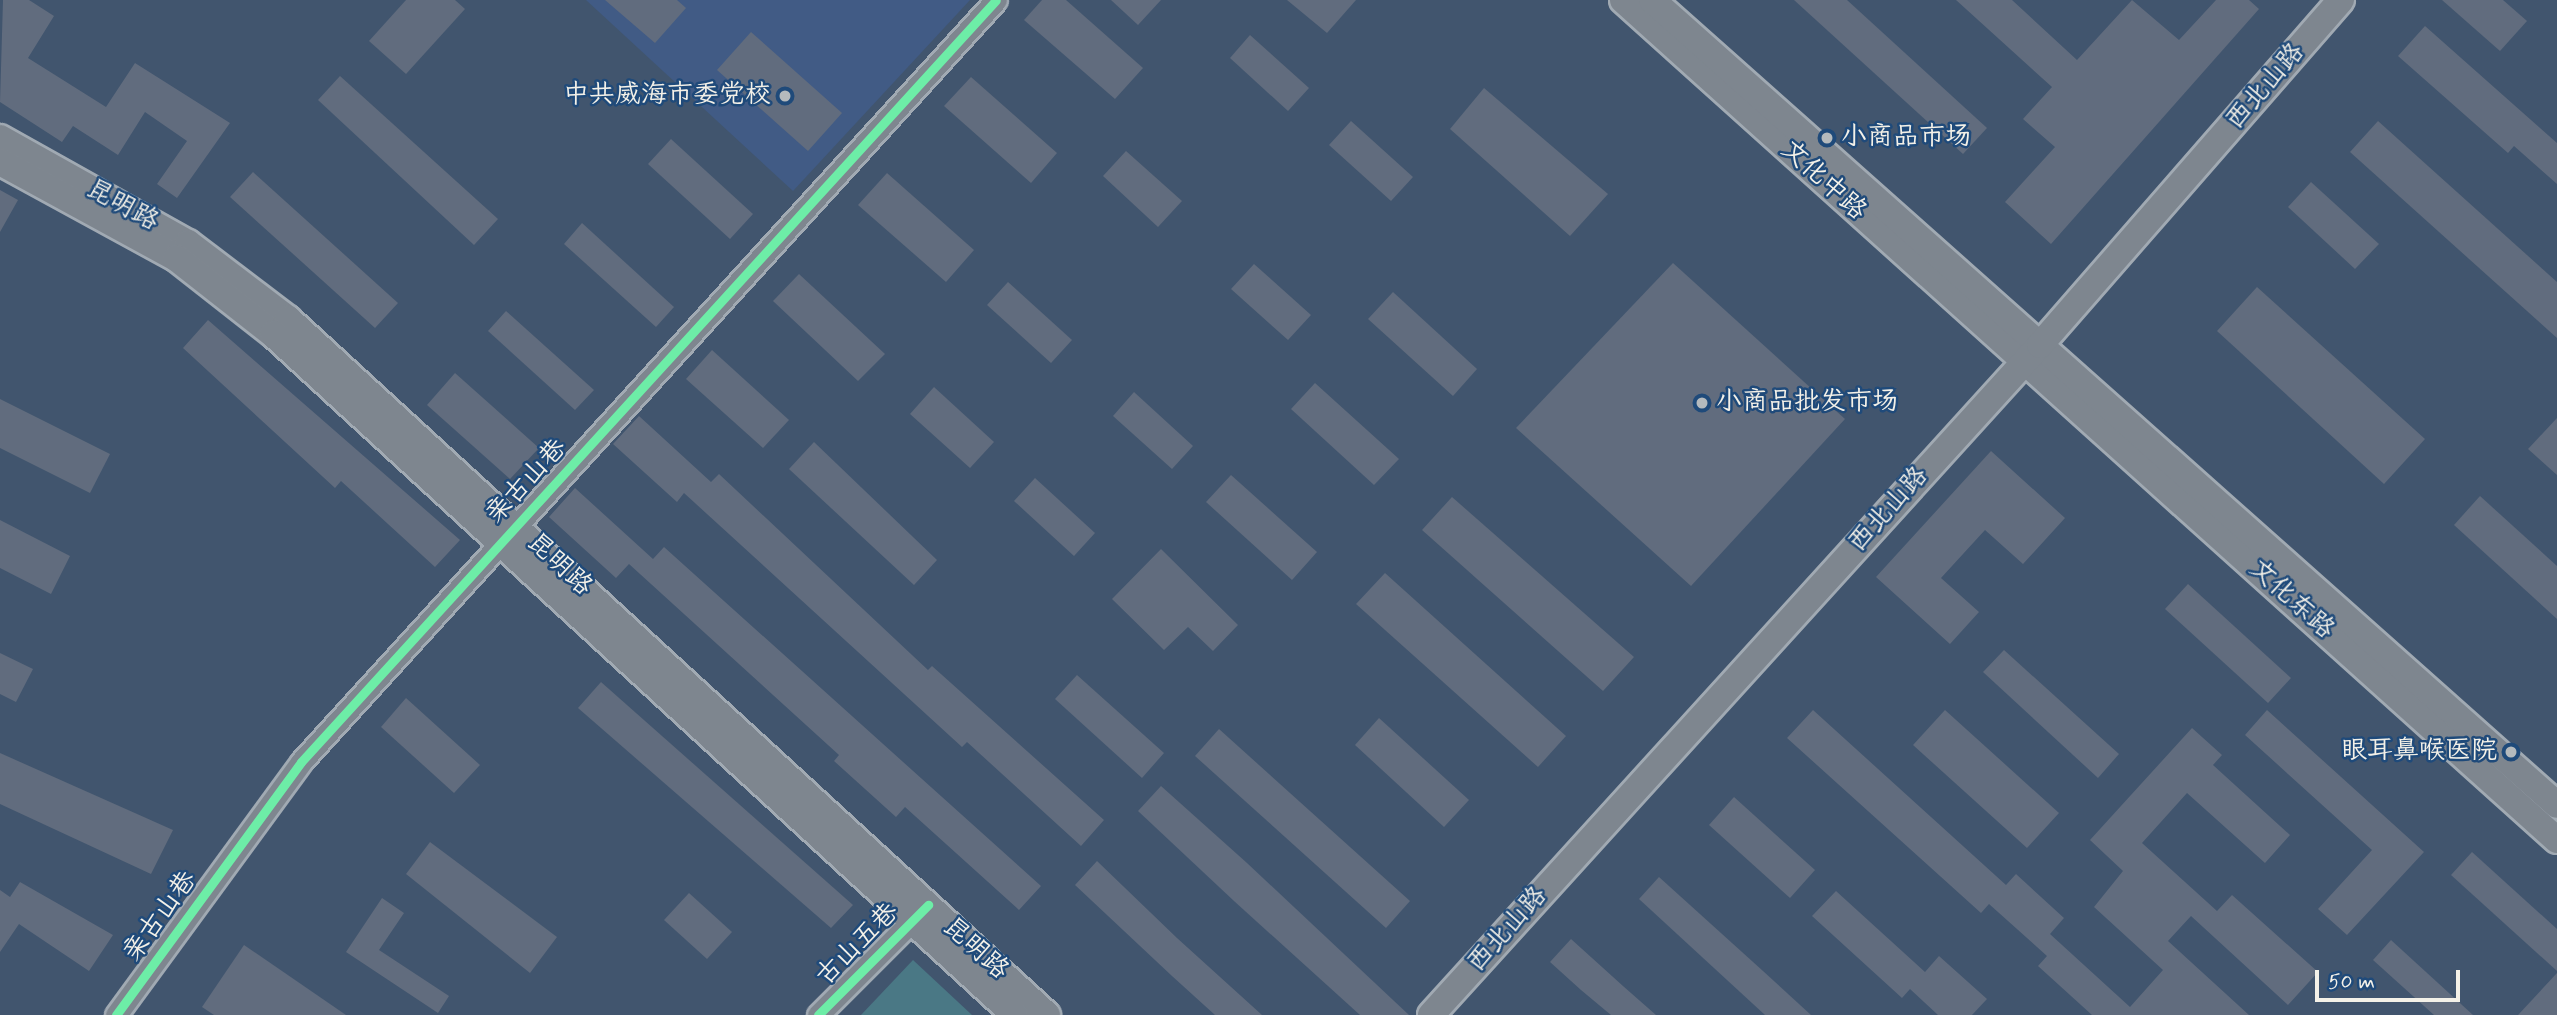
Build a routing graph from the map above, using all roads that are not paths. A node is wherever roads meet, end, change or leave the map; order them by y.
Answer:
1 (996, 0) edge
2 (1623, 0) edge
3 (1653, 0) edge
4 (2341, 0) edge
5 (0, 138) edge
6 (0, 162) edge
7 (2031, 354) junction
8 (515, 524) junction
9 (498, 545) junction
10 (2557, 805) edge
11 (2557, 840) edge
12 (920, 913) junction
13 (123, 1013) edge
14 (818, 1015) edge
15 (1014, 1015) edge
16 (1047, 1015) edge
17 (1431, 1015) edge

1 - 8 street, 亲古山巷
2 - 7 main road, 文化中路
3 - 7 main road
4 - 7 main road, 西北山路
5 - 8 main road, 昆明路
6 - 9 main road, 昆明路
7 - 10 main road
7 - 11 main road, 文化东路
7 - 17 main road, 西北山路
8 - 9 street, 亲古山巷
8 - 12 main road, 昆明路
9 - 12 main road, 昆明路
9 - 13 street, 亲古山巷
12 - 14 street, 古山五巷
12 - 15 main road, 昆明路
12 - 16 main road, 昆明路

